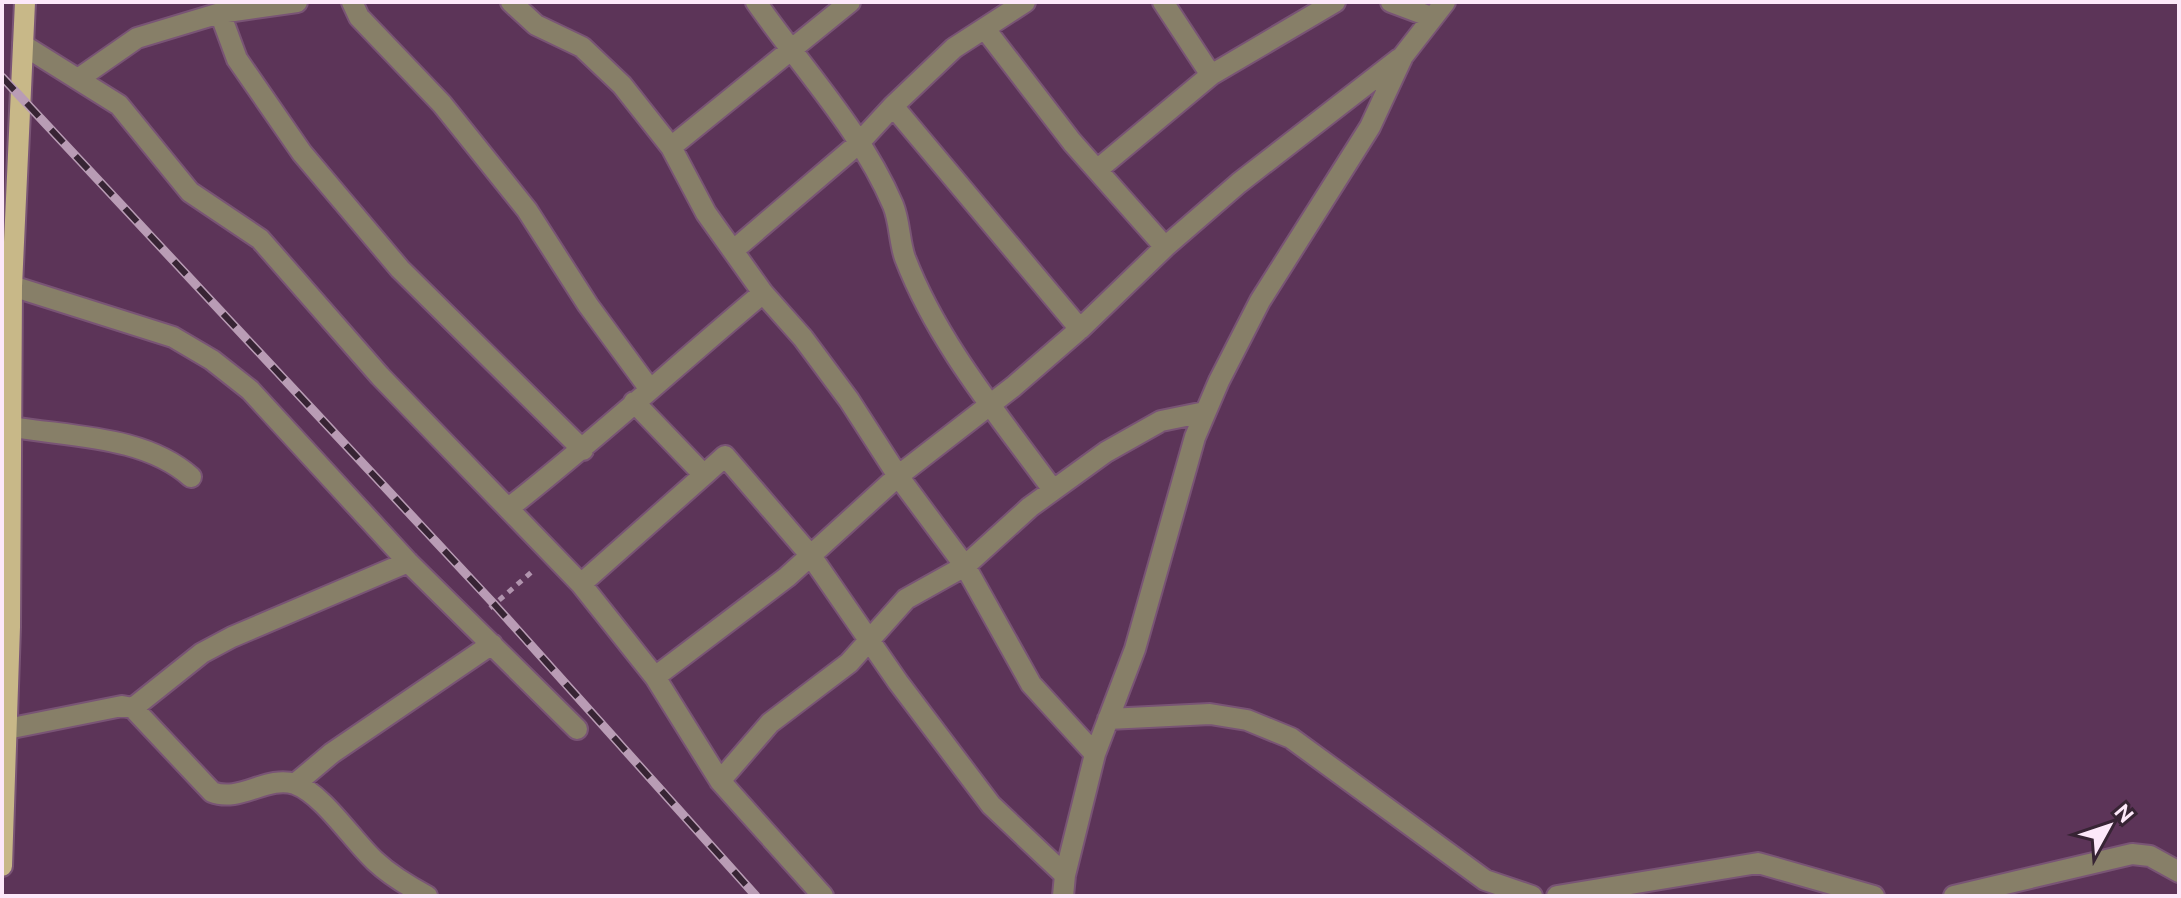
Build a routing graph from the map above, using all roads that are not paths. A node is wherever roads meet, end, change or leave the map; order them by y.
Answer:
1 (25, 2) edge
2 (297, 2) edge
3 (352, 2) edge
4 (511, 2) edge
5 (756, 2) edge
6 (850, 2) edge
7 (1025, 2) edge
8 (1163, 2) edge
9 (1335, 2) edge
10 (1391, 2) edge
11 (1438, 10) edge
12 (220, 13) junction
13 (985, 29) junction
14 (23, 45) junction
15 (792, 48) junction
16 (1403, 56) junction
17 (1211, 75) junction
18 (78, 79) junction
19 (893, 106) junction
20 (858, 144) junction
21 (671, 147) junction
22 (1097, 170) junction
23 (1165, 247) junction
24 (735, 249) junction
25 (7, 280) edge
26 (763, 293) junction
27 (1080, 329) junction
28 (8, 363) edge
29 (642, 395) junction
30 (991, 404) junction
31 (1205, 412) junction
32 (13, 427) junction
33 (583, 450) junction
34 (704, 475) junction
35 (898, 476) junction
36 (191, 477) dead end
37 (1053, 490) junction
38 (510, 507) junction
39 (811, 556) junction
40 (408, 562) junction
41 (965, 566) junction
42 (581, 584) junction
43 (870, 641) junction
44 (492, 644) junction
45 (655, 677) junction
46 (133, 708) junction
47 (1108, 719) junction
48 (7, 729) junction
49 (577, 729) dead end
50 (1095, 754) junction
51 (720, 781) junction
52 (295, 784) junction
53 (3, 811) edge
54 (2, 866) edge
55 (2179, 872) edge
56 (1064, 886) edge
57 (427, 896) edge
58 (823, 896) edge
59 (1532, 896) edge
60 (1557, 896) edge
61 (1874, 896) edge
62 (1954, 896) edge

1 - 14 main road
2 - 12 street
3 - 29 street
4 - 21 street
5 - 15 street
6 - 15 street
7 - 13 street
8 - 17 street
9 - 17 street
10 - 11 street
11 - 16 street
12 - 18 street
12 - 33 street
13 - 19 street
13 - 22 street
14 - 18 street
14 - 25 main road
15 - 20 street
15 - 21 street
16 - 23 street
16 - 31 street
17 - 22 street
18 - 38 street
19 - 20 street
19 - 27 street
20 - 24 street
20 - 30 street
21 - 24 street
22 - 23 street
23 - 27 street
24 - 26 street
25 - 28 main road
25 - 40 street
26 - 29 street
26 - 35 street
27 - 30 street
28 - 32 main road
29 - 33 street
29 - 34 street
30 - 35 street
30 - 37 street
31 - 37 street
31 - 47 street
32 - 36 street
32 - 48 main road
33 - 38 street
34 - 39 street
34 - 42 street
35 - 39 street
35 - 41 street
37 - 41 street
38 - 42 street
39 - 43 street
39 - 45 street
40 - 44 street
40 - 46 street
41 - 43 street
41 - 50 street
42 - 45 street
43 - 51 street
43 - 56 street
44 - 49 street
44 - 52 street
45 - 51 street
46 - 48 street
46 - 52 street
47 - 50 street
47 - 59 street
48 - 53 main road
50 - 56 street
51 - 58 street
52 - 57 street
53 - 54 main road
55 - 62 street
60 - 61 street

